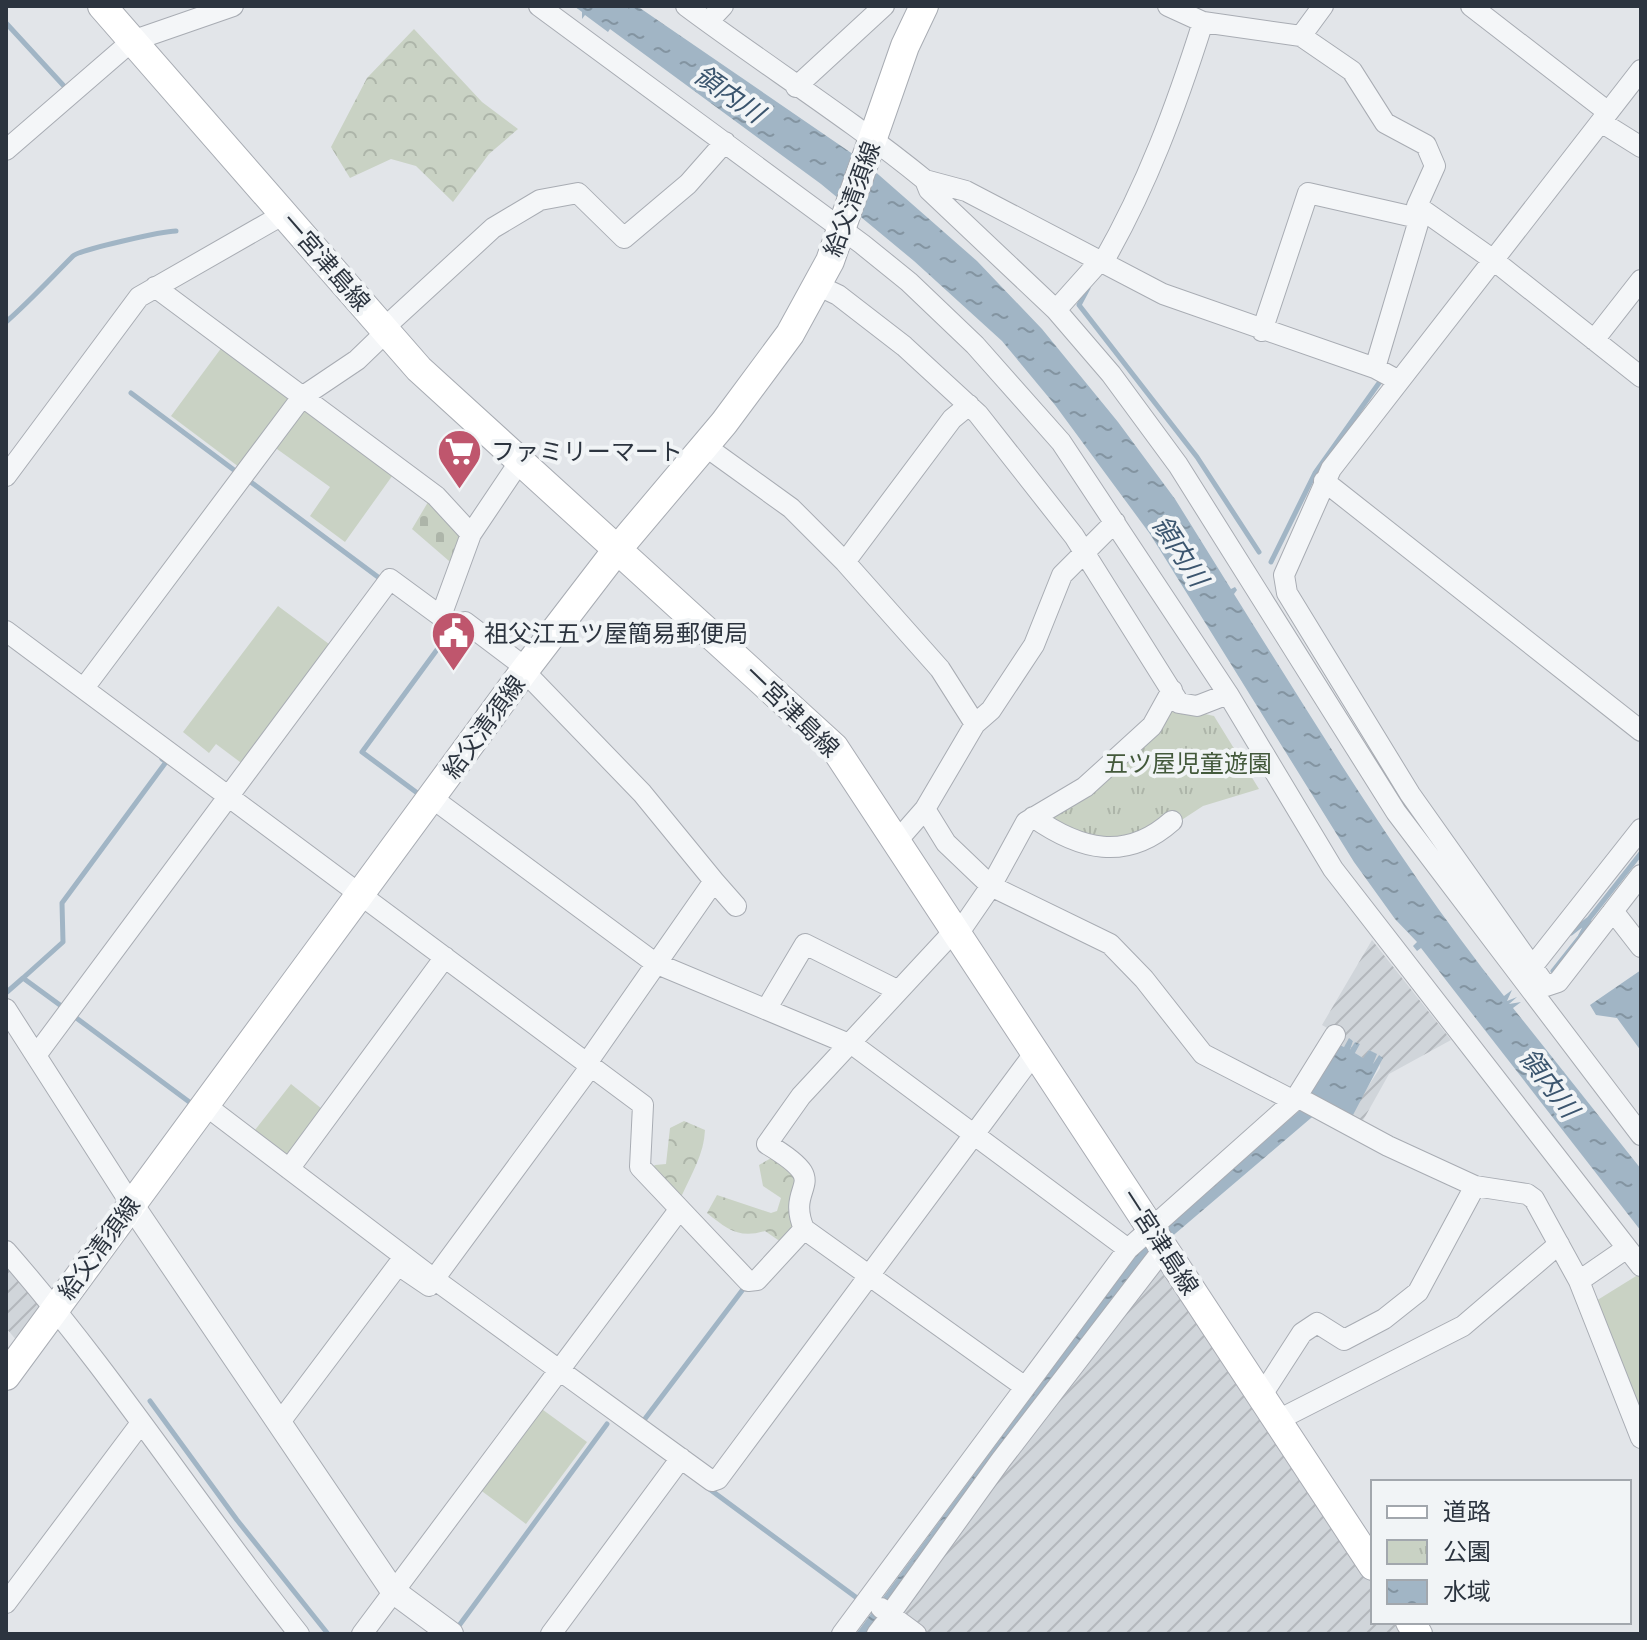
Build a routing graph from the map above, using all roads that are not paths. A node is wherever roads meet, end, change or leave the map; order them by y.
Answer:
1 (102, 6) edge
2 (233, 6) edge
3 (539, 6) edge
4 (686, 6) edge
5 (723, 6) edge
6 (884, 6) edge
7 (924, 6) edge
8 (1168, 6) edge
9 (1323, 6) edge
10 (1471, 6) edge
11 (708, 22) junction
12 (1203, 22) junction
13 (1301, 36) junction
14 (132, 41) junction
15 (1641, 70) edge
16 (796, 87) junction
17 (1604, 117) junction
18 (725, 142) junction
19 (873, 143) junction
20 (7, 146) edge
21 (1641, 147) edge
22 (925, 180) junction
23 (284, 214) junction
24 (1420, 214) junction
25 (842, 226) junction
26 (1492, 259) junction
27 (1101, 263) junction
28 (1641, 280) edge
29 (819, 286) junction
30 (155, 287) junction
31 (1056, 310) junction
32 (384, 330) junction
33 (1262, 331) junction
34 (1594, 340) junction
35 (1375, 368) junction
36 (1641, 377) edge
37 (1399, 381) junction
38 (302, 397) junction
39 (969, 405) junction
40 (705, 446) junction
41 (520, 461) junction
42 (1327, 475) junction
43 (6, 476) edge
44 (1115, 522) junction
45 (471, 534) junction
46 (616, 551) junction
47 (1084, 551) junction
48 (845, 562) junction
49 (441, 616) junction
50 (6, 631) edge
51 (525, 670) junction
52 (84, 688) junction
53 (1172, 690) junction
54 (1228, 694) junction
55 (1641, 715) edge
56 (975, 724) junction
57 (1641, 731) edge
58 (229, 796) junction
59 (432, 798) junction
60 (925, 809) junction
61 (1033, 817) junction
62 (1172, 821) dead end
63 (1641, 829) edge
64 (897, 841) junction
65 (1641, 875) edge
66 (714, 881) junction
67 (991, 886) junction
68 (361, 894) junction
69 (736, 906) dead end
70 (1613, 911) junction
71 (957, 932) junction
72 (1641, 947) edge
73 (445, 957) junction
74 (655, 963) junction
75 (1532, 967) junction
76 (897, 990) junction
77 (767, 1008) junction
78 (6, 1009) edge
79 (1335, 1035) dead end
80 (851, 1045) junction
81 (1036, 1051) junction
82 (37, 1054) junction
83 (589, 1064) junction
84 (1298, 1099) junction
85 (205, 1105) junction
86 (1639, 1130) edge
87 (975, 1133) junction
88 (289, 1169) junction
89 (1475, 1186) junction
90 (131, 1204) junction
91 (679, 1210) junction
92 (804, 1229) junction
93 (1159, 1238) junction
94 (1559, 1244) junction
95 (1627, 1248) junction
96 (1128, 1249) junction
97 (6, 1251) edge
98 (1641, 1266) edge
99 (870, 1275) junction
100 (434, 1279) junction
101 (1579, 1281) junction
102 (56, 1308) junction
103 (559, 1369) junction
104 (6, 1376) edge
105 (1025, 1387) junction
106 (1260, 1398) junction
107 (1276, 1421) junction
108 (280, 1422) junction
109 (141, 1423) junction
110 (1641, 1438) edge
111 (681, 1458) junction
112 (1371, 1563) edge
113 (393, 1591) junction
114 (6, 1603) edge
115 (891, 1619) edge
116 (299, 1634) edge
117 (362, 1634) edge
118 (451, 1634) edge
119 (551, 1634) edge
120 (842, 1634) edge
121 (877, 1634) edge

1 - 14 main road, 一宮津島線
2 - 14 street
3 - 18 street
4 - 11 street
5 - 11 street
6 - 16 street
7 - 19 main road, 給父清須線
8 - 12 street
9 - 13 street
10 - 17 street
11 - 16 street
12 - 13 street
12 - 27 street
13 - 24 street
14 - 20 street
14 - 23 main road, 一宮津島線
15 - 17 street
16 - 19 street
17 - 21 street
17 - 26 street
18 - 25 street
18 - 32 street
19 - 22 street
19 - 25 main road, 給父清須線
22 - 27 street
22 - 31 street
23 - 30 street
23 - 32 main road, 一宮津島線
24 - 26 street
24 - 33 street
24 - 35 street
25 - 29 main road, 給父清須線
25 - 44 street
26 - 34 street
26 - 37 street
27 - 31 street
27 - 33 street
28 - 34 street
29 - 39 street
29 - 40 main road, 給父清須線
30 - 38 street
30 - 43 street
31 - 86 street
32 - 38 street
32 - 41 main road, 一宮津島線
33 - 35 street
34 - 36 street
35 - 37 street
37 - 42 street
38 - 45 street
38 - 52 street
39 - 47 street
39 - 48 street
40 - 46 main road, 給父清須線
40 - 48 street
41 - 45 street
41 - 46 main road, 一宮津島線
42 - 55 street
42 - 57 street
42 - 75 street
44 - 47 street
44 - 54 street
45 - 49 street
46 - 51 main road, 給父清須線
46 - 64 main road, 一宮津島線
47 - 53 street
47 - 56 street
48 - 56 street
49 - 51 street
49 - 58 street
50 - 52 street
51 - 59 main road, 給父清須線
51 - 66 street
52 - 58 street
53 - 54 street
53 - 61 street
54 - 95 street
56 - 60 street
58 - 68 street
58 - 82 street
59 - 68 main road, 給父清須線
59 - 74 street
60 - 64 street
60 - 67 street
61 - 62 street
61 - 67 street
63 - 75 street
64 - 71 main road, 一宮津島線
65 - 70 street
66 - 69 street
66 - 74 street
67 - 71 street
67 - 84 street
68 - 73 street
68 - 85 main road, 給父清須線
70 - 72 street
70 - 75 street
71 - 76 street
71 - 81 main road, 一宮津島線
73 - 83 street
73 - 88 street
74 - 77 street
74 - 83 street
76 - 77 street
76 - 80 street
77 - 80 street
78 - 82 street
79 - 84 street
80 - 87 street
80 - 92 street
81 - 87 street
81 - 93 main road, 一宮津島線
82 - 90 street
83 - 91 street
83 - 100 street
84 - 89 street
84 - 93 street
85 - 88 street
85 - 90 main road, 給父清須線
87 - 96 street
87 - 99 street
88 - 100 street
89 - 94 street
89 - 106 street
90 - 102 main road, 給父清須線
90 - 108 street
91 - 92 street
91 - 103 street
92 - 99 street
93 - 96 street
93 - 106 main road, 一宮津島線
93 - 115 street
94 - 101 street
94 - 107 street
95 - 98 street
95 - 101 street
96 - 105 street
97 - 102 street
99 - 105 street
99 - 111 street
100 - 103 street
100 - 108 street
101 - 110 street
102 - 104 main road, 給父清須線
102 - 109 street
103 - 111 street
103 - 113 street
105 - 115 street
106 - 107 main road, 一宮津島線
107 - 112 main road, 一宮津島線
108 - 113 street
109 - 114 street
109 - 116 street
111 - 119 street
113 - 117 street
113 - 118 street
115 - 120 street
115 - 121 street

